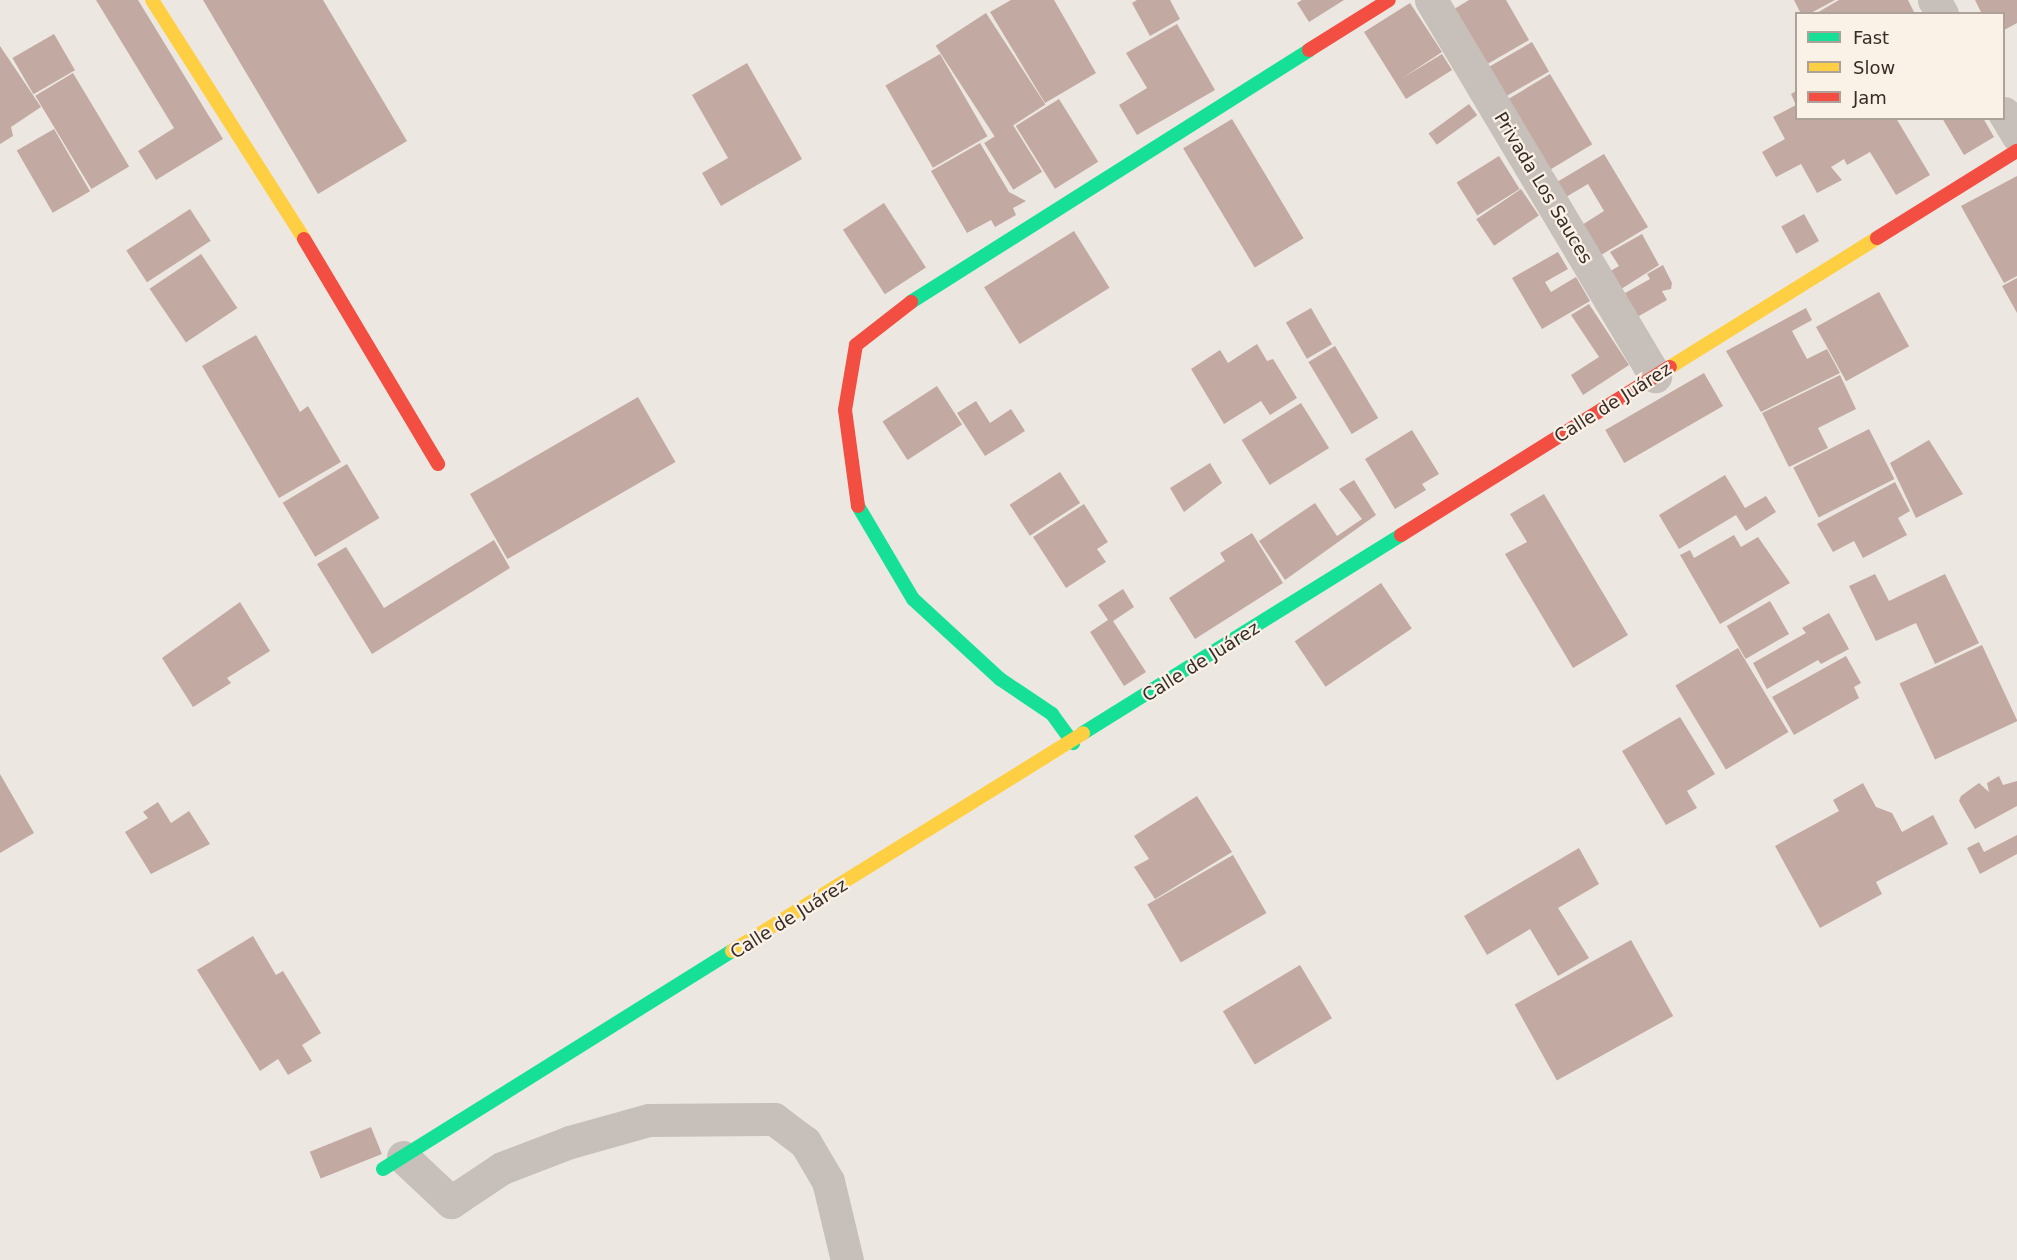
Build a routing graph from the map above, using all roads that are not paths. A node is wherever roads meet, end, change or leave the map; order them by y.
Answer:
1 (152, 0) edge
2 (1389, 0) edge
3 (1431, 0) edge
4 (2005, 115) edge
5 (2017, 135) edge
6 (2017, 151) edge
7 (1655, 376) junction
8 (438, 464) dead end
9 (1073, 743) junction
10 (393, 1163) joint
11 (847, 1260) edge

1 - 8 street
2 - 9 street
3 - 7 street, Privada Los Sauces
4 - 5 street
6 - 7 street, Calle de Juárez
7 - 9 street, Calle de Juárez
9 - 10 street, Calle de Juárez
10 - 11 street

